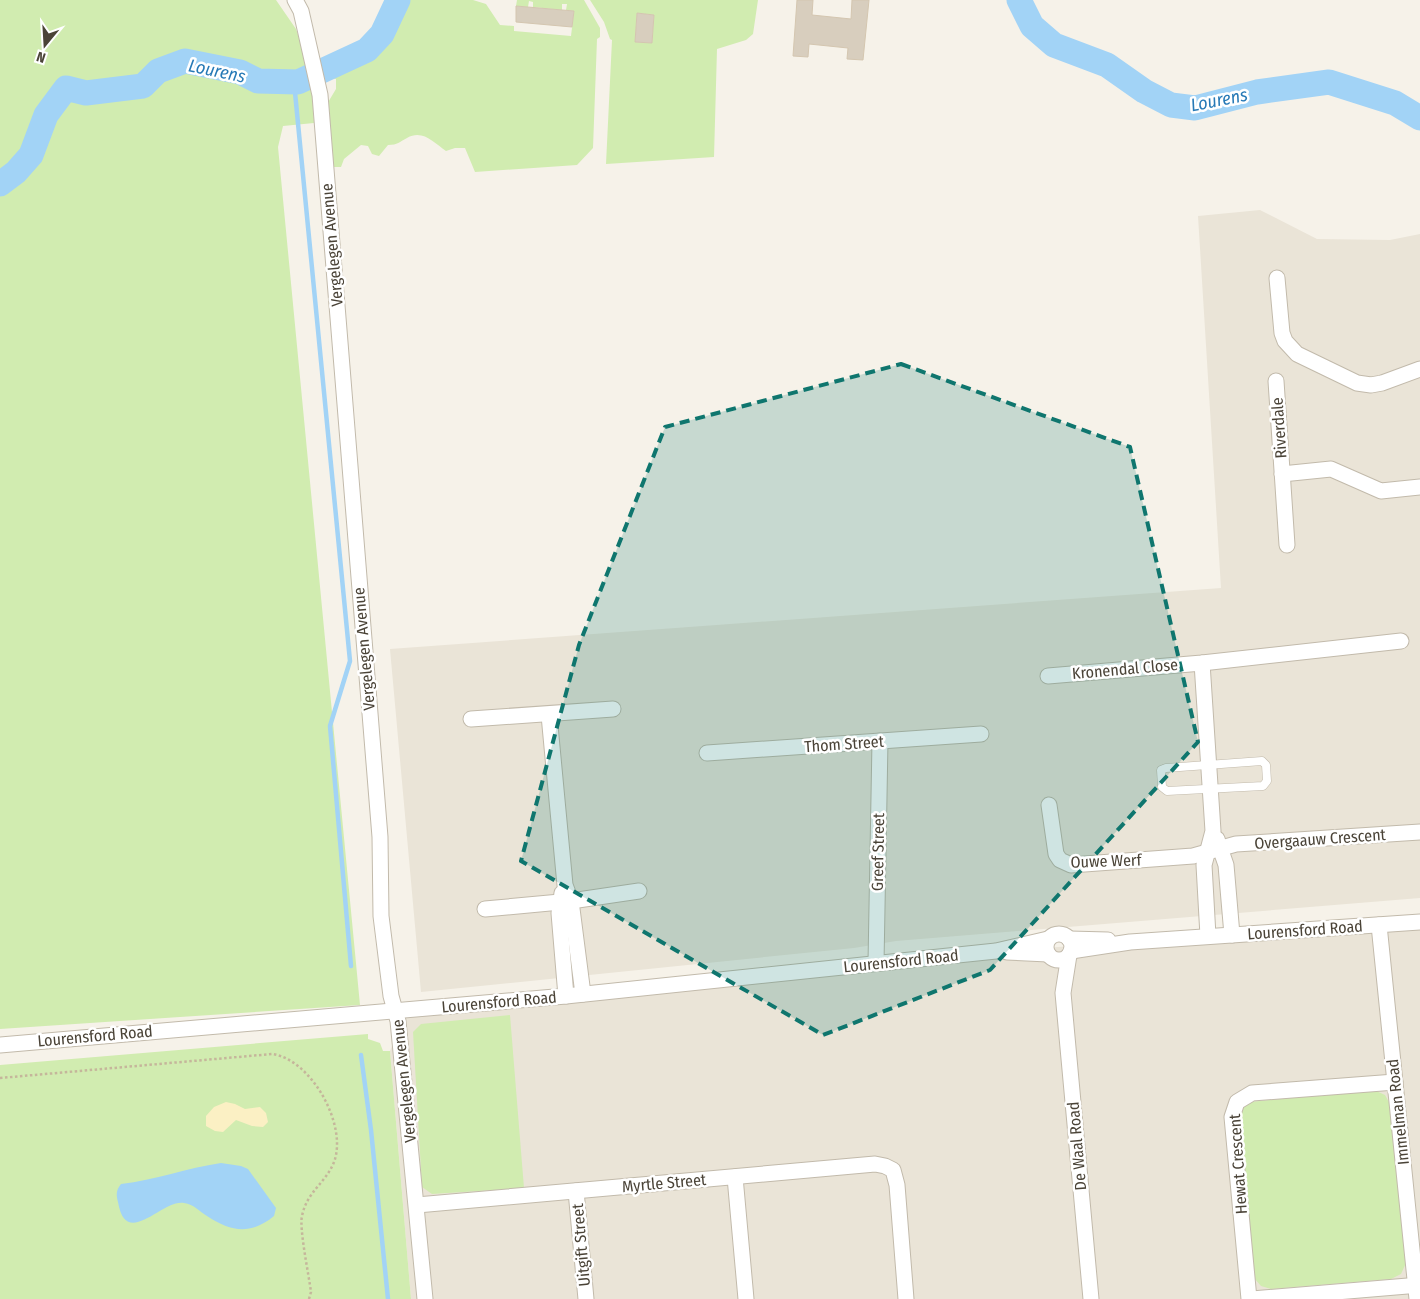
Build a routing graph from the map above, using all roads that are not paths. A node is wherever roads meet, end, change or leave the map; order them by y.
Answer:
1 (298, 5) edge
2 (1277, 278) dead end
3 (1420, 369) edge
4 (1276, 382) dead end
5 (1282, 474) junction
6 (1420, 488) edge
7 (1287, 545) dead end
8 (1401, 641) dead end
9 (1202, 663) junction
10 (1048, 676) dead end
11 (613, 709) dead end
12 (549, 715) junction
13 (471, 719) dead end
14 (981, 734) dead end
15 (880, 741) junction
16 (707, 753) dead end
17 (1210, 764) junction
18 (1212, 790) junction
19 (1048, 805) dead end
20 (1420, 832) edge
21 (1214, 850) junction
22 (639, 891) dead end
23 (565, 901) junction
24 (485, 909) dead end
25 (1420, 922) edge
26 (1379, 925) junction
27 (1232, 935) junction
28 (1208, 936) junction
29 (1070, 948) junction
30 (1050, 951) junction
31 (876, 963) junction
32 (1063, 993) junction
33 (583, 994) junction
34 (566, 996) junction
35 (396, 1010) junction
36 (0, 1045) edge
37 (1395, 1082) junction
38 (735, 1176) junction
39 (576, 1190) junction
40 (417, 1204) junction
41 (1418, 1290) edge
42 (426, 1299) edge
43 (586, 1299) edge
44 (746, 1299) edge
45 (906, 1299) edge
46 (1091, 1299) edge
47 (1251, 1299) edge

1 - 35 street, Vergelegen Avenue
2 - 3 street
4 - 5 street, Riverdale
5 - 6 street, Riverdale
5 - 7 street, Riverdale
8 - 9 street
9 - 10 street, Kronendal Close
9 - 17 street
11 - 12 street
12 - 13 street
12 - 23 street
14 - 15 street, Thom Street
15 - 16 street, Thom Street
15 - 31 street, Greef Street
17 - 18 street
17 - 18 lane
17 - 18 lane
18 - 21 street
19 - 21 street, Ouwe Werf
20 - 21 street, Overgaauw Crescent
21 - 27 street
21 - 28 street
22 - 23 street
23 - 24 street
23 - 33 street
23 - 34 street
25 - 26 street, Lourensford Road
26 - 27 street, Lourensford Road
26 - 37 street, Immelman Road
27 - 28 street, Lourensford Road
28 - 29 street, Lourensford Road
29 - 30 street
29 - 30 street
29 - 32 street, De Waal Road
30 - 31 street, Lourensford Road
30 - 32 street, De Waal Road
31 - 33 street, Lourensford Road
32 - 46 street, De Waal Road
33 - 34 street, Lourensford Road
34 - 35 street, Lourensford Road
35 - 36 street, Lourensford Road
35 - 40 street, Vergelegen Avenue
37 - 41 street, Immelman Road
37 - 47 street, Hewat Crescent
38 - 39 street, Myrtle Street
38 - 44 street
38 - 45 street, Myrtle Street
39 - 40 street, Myrtle Street
39 - 43 street, Uitgift Street
40 - 42 street, Vergelegen Avenue
41 - 47 street

